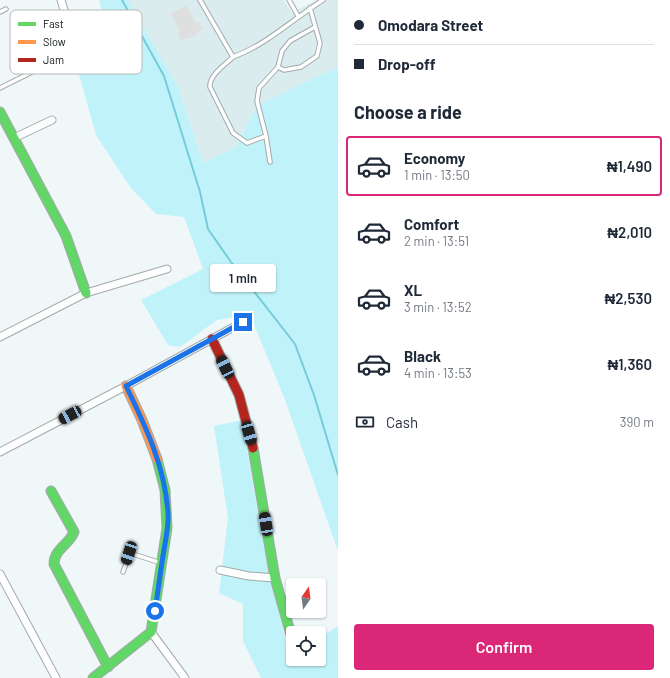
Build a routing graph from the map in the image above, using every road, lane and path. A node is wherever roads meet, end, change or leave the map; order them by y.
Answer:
1 (61, 0) edge
2 (200, 0) edge
3 (289, 0) edge
4 (323, 0) edge
5 (310, 8) junction
6 (6, 9) dead end
7 (64, 10) edge
8 (0, 12) edge
9 (298, 16) junction
10 (315, 27) junction
11 (233, 57) junction
12 (278, 67) junction
13 (28, 74) edge
14 (0, 88) edge
15 (0, 112) edge
16 (52, 120) dead end
17 (266, 136) junction
18 (14, 138) junction
19 (270, 162) dead end
20 (167, 269) dead end
21 (86, 293) junction
22 (243, 322) dead end
23 (1, 335) edge
24 (212, 339) junction
25 (126, 386) junction
26 (0, 452) edge
27 (52, 490) dead end
28 (162, 563) junction
29 (220, 570) dead end
30 (123, 572) dead end
31 (0, 574) edge
32 (275, 578) junction
33 (288, 626) edge
34 (151, 632) junction
35 (108, 667) junction
36 (56, 678) edge
37 (93, 678) edge
38 (185, 678) edge

1 - 7 street
2 - 11 lane
3 - 9 lane
4 - 5 lane
5 - 9 lane
5 - 10 lane
6 - 8 lane
9 - 11 lane
10 - 12 lane
10 - 12 lane
11 - 17 lane
12 - 17 lane
13 - 14 lane
15 - 18 street
16 - 18 street
17 - 19 lane
18 - 21 street
20 - 21 street
21 - 23 street
22 - 24 street
24 - 25 street
24 - 32 street
25 - 26 street
25 - 28 street
27 - 35 street
28 - 30 lane
28 - 34 street
29 - 32 street
31 - 36 street
32 - 33 street
34 - 35 street
34 - 38 street
35 - 37 street

